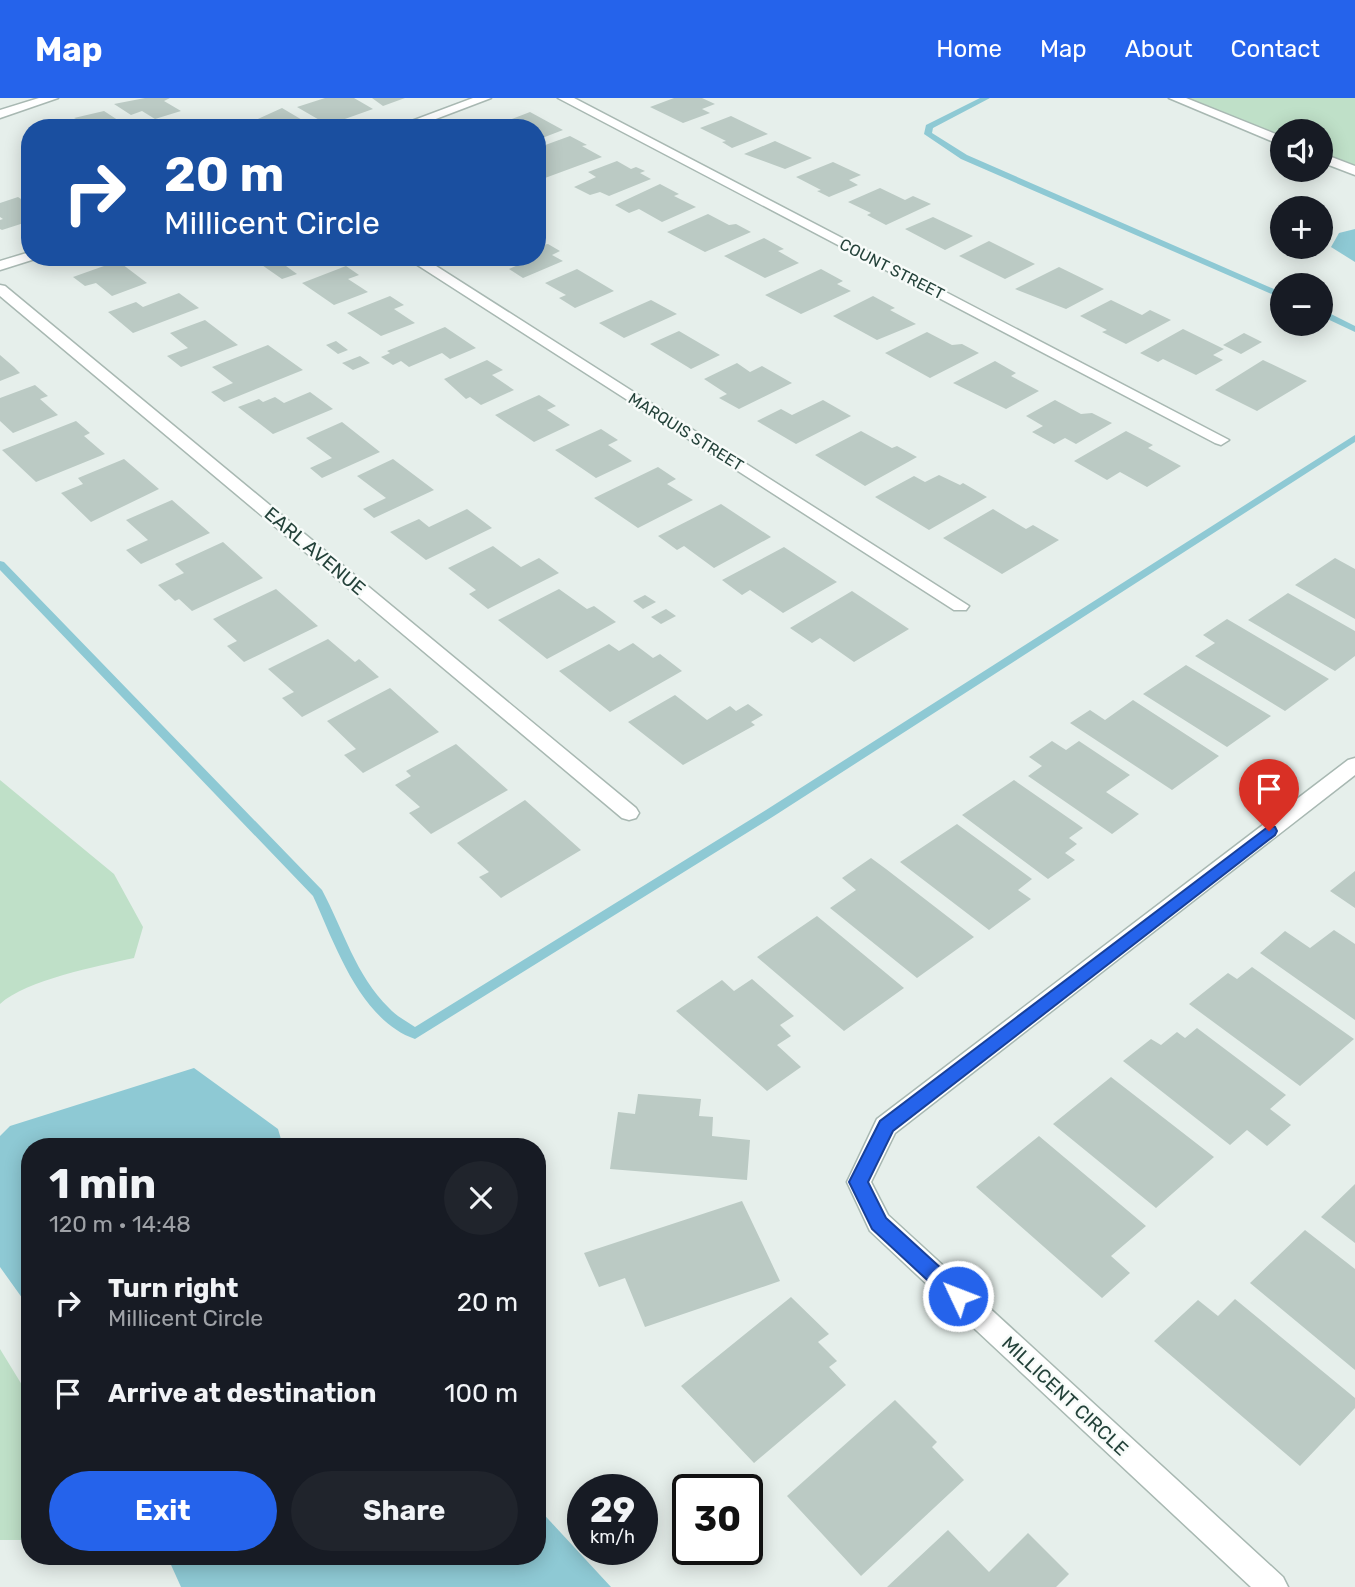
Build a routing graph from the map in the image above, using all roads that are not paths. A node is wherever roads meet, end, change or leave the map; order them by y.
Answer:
1 (52, 98) edge
2 (485, 98) edge
3 (564, 98) edge
4 (1175, 98) edge
5 (0, 114) edge
6 (425, 119) edge
7 (1270, 137) edge
8 (1333, 163) edge
9 (1355, 171) edge
10 (21, 259) edge
11 (0, 266) edge
12 (426, 266) edge
13 (0, 289) edge
14 (1221, 440) dead end
15 (960, 606) dead end
16 (1355, 765) edge
17 (629, 813) dead end
18 (1273, 1587) edge

1 - 5 street
2 - 6 street
3 - 14 street, COUNT STREET
4 - 7 street
8 - 9 street
10 - 11 street
12 - 15 street, MARQUIS STREET
13 - 17 street, EARL AVENUE
16 - 18 street, MILLICENT CIRCLE

